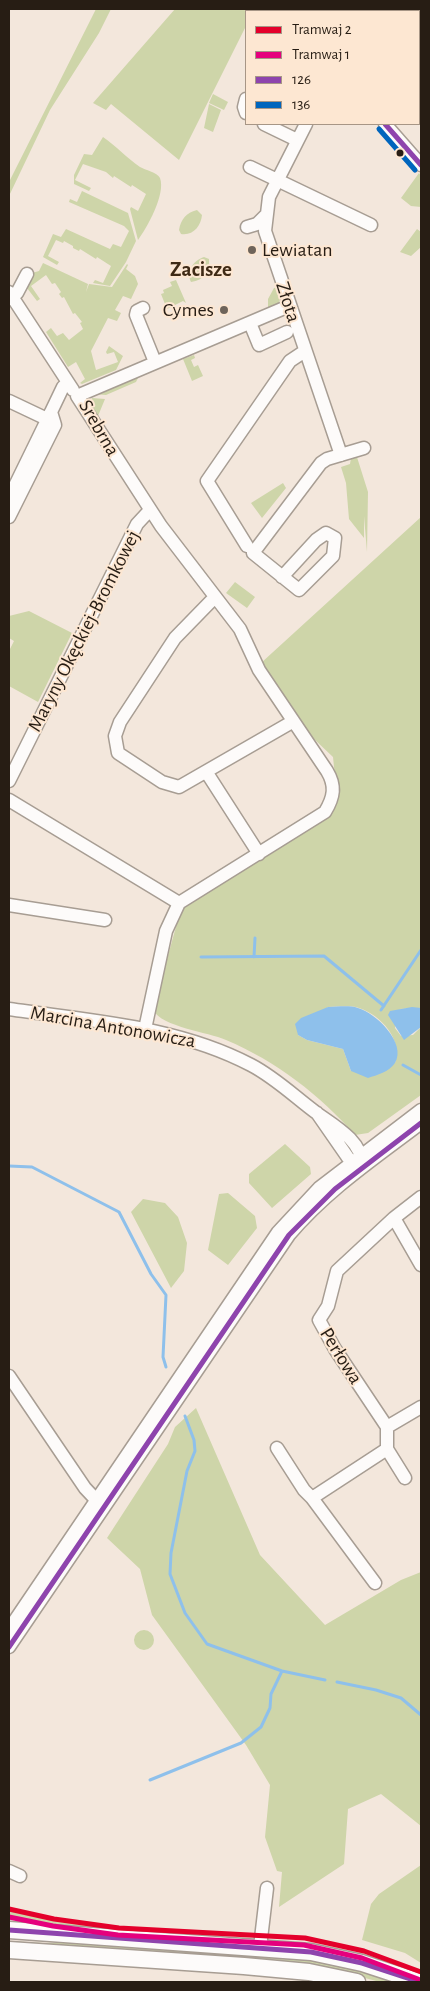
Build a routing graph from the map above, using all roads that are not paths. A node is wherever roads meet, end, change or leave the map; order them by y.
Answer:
1 (266, 125) edge
2 (305, 125) edge
3 (386, 125) edge
4 (297, 140) junction
5 (420, 160) edge
6 (250, 167) dead end
7 (276, 180) junction
8 (265, 216) junction
9 (371, 224) dead end
10 (247, 228) dead end
11 (27, 274) dead end
12 (10, 296) edge
13 (290, 306) junction
14 (143, 308) dead end
15 (250, 323) junction
16 (287, 332) dead end
17 (305, 352) junction
18 (155, 362) junction
19 (68, 383) junction
20 (77, 396) junction
21 (9, 401) edge
22 (49, 415) junction
23 (364, 448) dead end
24 (341, 455) junction
25 (9, 498) edge
26 (150, 510) junction
27 (9, 517) edge
28 (247, 546) dead end
29 (282, 576) junction
30 (214, 598) junction
31 (292, 722) junction
32 (207, 773) junction
33 (9, 781) edge
34 (9, 800) edge
35 (259, 854) junction
36 (179, 903) junction
37 (9, 905) edge
38 (105, 920) dead end
39 (9, 1009) edge
40 (145, 1030) junction
41 (421, 1110) edge
42 (421, 1123) edge
43 (358, 1161) junction
44 (421, 1197) edge
45 (394, 1218) junction
46 (421, 1265) edge
47 (9, 1376) edge
48 (421, 1407) edge
49 (387, 1427) junction
50 (277, 1448) dead end
51 (387, 1449) junction
52 (405, 1478) dead end
53 (312, 1498) junction
54 (99, 1504) junction
55 (376, 1583) dead end
56 (9, 1629) edge
57 (9, 1647) edge
58 (267, 1888) dead end
59 (9, 1930) edge
60 (260, 1948) junction
61 (9, 1950) edge
62 (357, 1982) edge
63 (420, 1982) edge

1 - 4 street
2 - 4 street, Złota
3 - 5 street
4 - 7 street, Złota
6 - 7 street
7 - 8 street, Złota
7 - 9 street
8 - 10 street
8 - 13 street, Złota
11 - 12 street
12 - 19 street
13 - 15 street, Srebrna
13 - 17 street, Złota
14 - 18 street
15 - 16 street
15 - 18 street, Srebrna
17 - 24 street, Złota
17 - 28 street
18 - 20 street, Srebrna
19 - 20 street
19 - 22 street
20 - 26 street, Srebrna
21 - 22 street
22 - 25 street
22 - 27 street
23 - 24 street
24 - 29 street
26 - 30 street, Srebrna
26 - 33 street, Maryny Okęckiej-Bromkowej
29 - 29 street
30 - 31 street, Srebrna
30 - 32 street
31 - 32 street
31 - 35 street, Srebrna
32 - 35 street
34 - 36 street
35 - 36 street
36 - 40 street
37 - 38 street
39 - 40 street, Marcina Antonowicza
40 - 43 street, Marcina Antonowicza
41 - 43 street
42 - 43 street
43 - 54 street
44 - 45 street, Perłowa
45 - 46 street
45 - 49 street, Perłowa
47 - 54 street
48 - 49 street
49 - 51 street
50 - 53 street
51 - 52 street
51 - 53 street
53 - 55 street
54 - 56 street
54 - 57 street
58 - 60 street
59 - 60 main road
60 - 63 main road
61 - 62 main road

